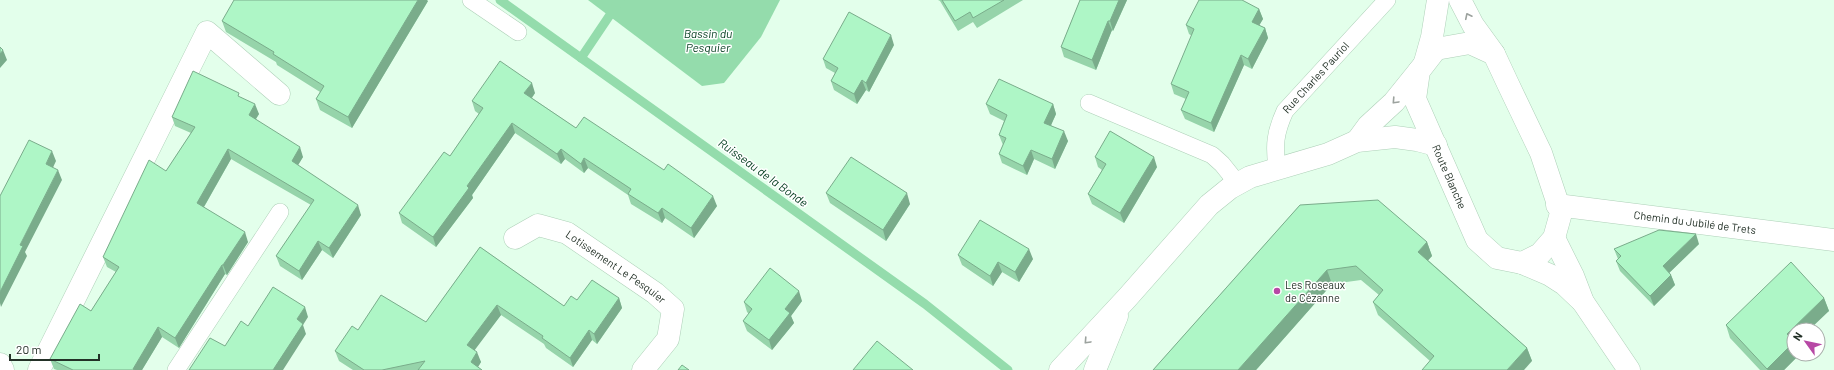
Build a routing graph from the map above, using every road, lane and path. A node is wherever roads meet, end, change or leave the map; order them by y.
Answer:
1 (471, 0) edge
2 (1387, 0) edge
3 (1438, 0) edge
4 (1460, 0) edge
5 (518, 32) dead end
6 (1494, 54) junction
7 (1422, 68) junction
8 (279, 94) dead end
9 (1089, 103) dead end
10 (1357, 141) junction
11 (1436, 145) junction
12 (1277, 168) junction
13 (1238, 184) junction
14 (1557, 204) junction
15 (280, 212) dead end
16 (515, 238) dead end
17 (1554, 238) junction
18 (1834, 240) edge
19 (1522, 263) junction
20 (1123, 302) junction
21 (1583, 302) junction
22 (0, 364) edge
23 (3, 370) edge
24 (39, 370) edge
25 (176, 370) edge
26 (643, 370) edge
27 (1060, 370) edge
28 (1095, 370) edge
29 (1629, 370) edge

1 - 5 lane
2 - 12 lane, Rue Charles Pauriol
3 - 7 street, Route Blanche
6 -> 4 street
6 - 7 street, Route Blanche
6 - 14 street
7 -> 10 street
7 - 11 street, Route Blanche
8 - 24 street
9 - 13 lane
10 - 11 street
10 - 12 street
11 - 19 street, Route Blanche
12 - 13 street
13 - 20 street
14 - 17 street
14 - 18 street, Chemin du Jubilé de Trets
15 - 25 lane
16 - 26 street, Lotissement Le Pesquier
17 - 19 street
17 - 21 street, Route Blanche
19 - 21 street, Route Blanche
20 -> 27 street
20 - 28 street
21 - 29 street, Route Blanche
22 - 23 street

